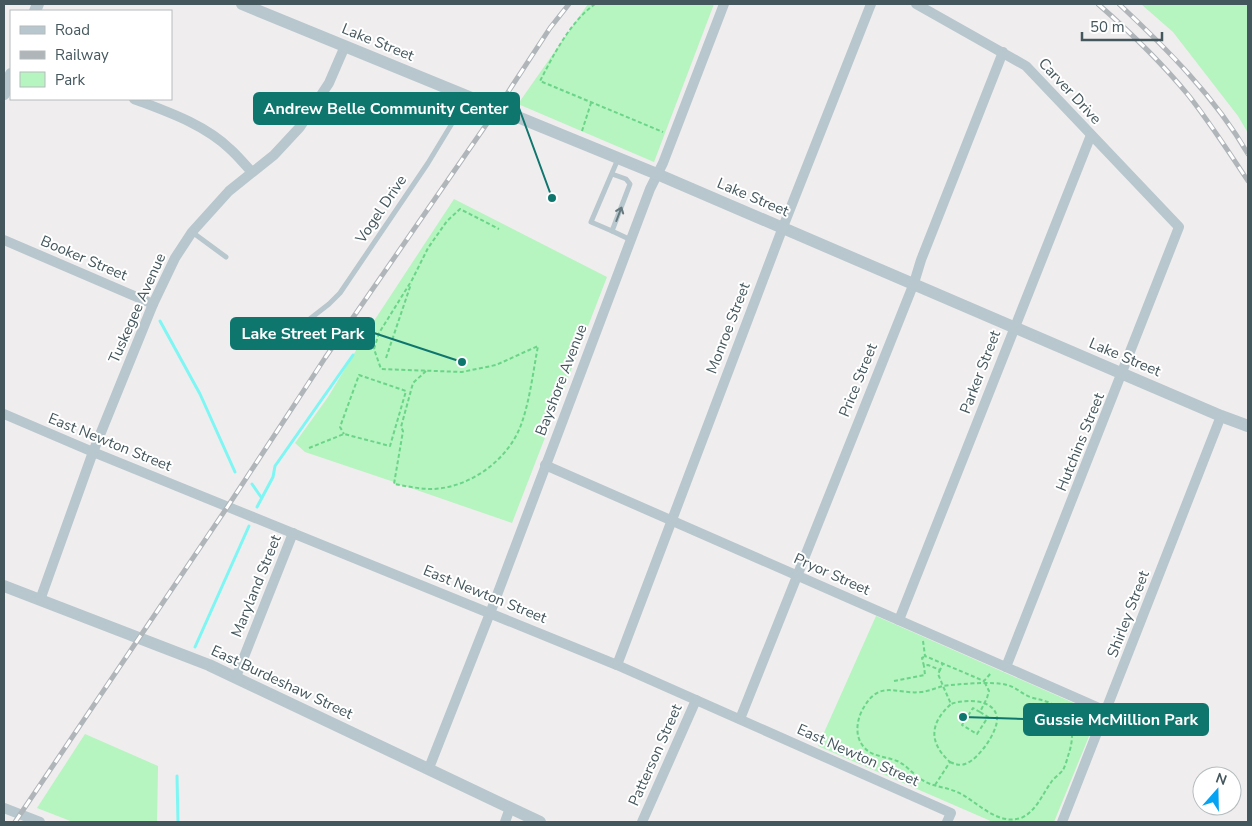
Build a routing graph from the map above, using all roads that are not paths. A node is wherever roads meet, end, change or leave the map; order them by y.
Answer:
1 (242, 4) edge
2 (724, 4) edge
3 (871, 4) edge
4 (916, 4) edge
5 (258, 7) edge
6 (345, 46) junction
7 (1003, 52) junction
8 (10, 77) edge
9 (4, 94) edge
10 (468, 97) junction
11 (136, 100) edge
12 (1091, 135) junction
13 (618, 159) junction
14 (252, 172) junction
15 (612, 174) junction
16 (657, 174) junction
17 (783, 227) junction
18 (1180, 227) joint
19 (192, 232) junction
20 (612, 232) junction
21 (4, 240) edge
22 (631, 240) junction
23 (226, 257) dead end
24 (914, 283) junction
25 (153, 304) junction
26 (302, 325) dead end
27 (1014, 326) junction
28 (1123, 374) junction
29 (4, 414) edge
30 (1221, 416) junction
31 (1248, 426) edge
32 (93, 452) junction
33 (545, 464) junction
34 (671, 520) junction
35 (293, 533) junction
36 (797, 575) junction
37 (4, 586) edge
38 (40, 600) junction
39 (490, 612) junction
40 (900, 620) junction
41 (617, 665) junction
42 (1006, 667) junction
43 (236, 677) junction
44 (696, 700) junction
45 (1106, 711) junction
46 (740, 719) junction
47 (429, 768) junction
48 (4, 808) edge
49 (510, 808) junction
50 (949, 817) edge
51 (40, 822) edge
52 (505, 822) edge
53 (540, 822) edge
54 (642, 822) edge
55 (1062, 822) edge

1 - 5 street, Lake Street
2 - 16 street, Bayshore Avenue
3 - 17 street, Monroe Street
4 - 7 street, Carver Drive
5 - 6 street, Lake Street
6 - 10 street, Lake Street
6 - 14 street, Tuskegee Avenue
7 - 12 street, Carver Drive
7 - 24 street, Price Street
8 - 9 street
10 - 13 street, Lake Street
10 - 26 lane, Vogel Drive
11 - 14 street
12 - 18 street, Carver Drive
12 - 27 street, Parker Street
13 - 15 lane
13 - 16 street, Lake Street
14 - 19 street, Tuskegee Avenue
20 -> 15 lane
15 - 20 lane
16 - 17 street, Lake Street
16 - 22 street, Bayshore Avenue
17 - 24 street, Lake Street
17 - 34 street, Monroe Street
18 - 28 street, Hutchins Street
19 - 23 lane
19 - 25 street, Tuskegee Avenue
20 - 22 lane
21 - 25 street, Booker Street
22 - 33 street, Bayshore Avenue
24 - 27 street, Lake Street
24 - 36 street, Price Street
25 - 32 street, Tuskegee Avenue
27 - 28 street, Lake Street
27 - 40 street, Parker Street
28 - 30 street, Lake Street
28 - 42 street, Hutchins Street
29 - 32 street, East Newton Street
30 - 31 street, Lake Street
30 - 45 street, Shirley Street
32 - 35 street, East Newton Street
32 - 38 street, Tuskegee Avenue
33 - 34 street, Pryor Street
33 - 39 street, Bayshore Avenue
34 - 36 street, Pryor Street
34 - 41 street, Monroe Street
35 - 39 street, East Newton Street
35 - 43 street, Maryland Street
36 - 40 street, Pryor Street
36 - 46 street, Price Street
37 - 38 street, East Burdeshaw Street
38 - 43 street, East Burdeshaw Street
39 - 41 street, East Newton Street
39 - 47 street, Bayshore Avenue
40 - 42 street, Pryor Street
41 - 44 street, East Newton Street
42 - 45 street, Pryor Street
43 - 47 street, East Burdeshaw Street
44 - 46 street, East Newton Street
44 - 54 street, Patterson Street
45 - 55 street, Shirley Street
46 - 50 street, East Newton Street
47 - 49 street, East Burdeshaw Street
48 - 51 street
49 - 52 street
49 - 53 street, East Burdeshaw Street

